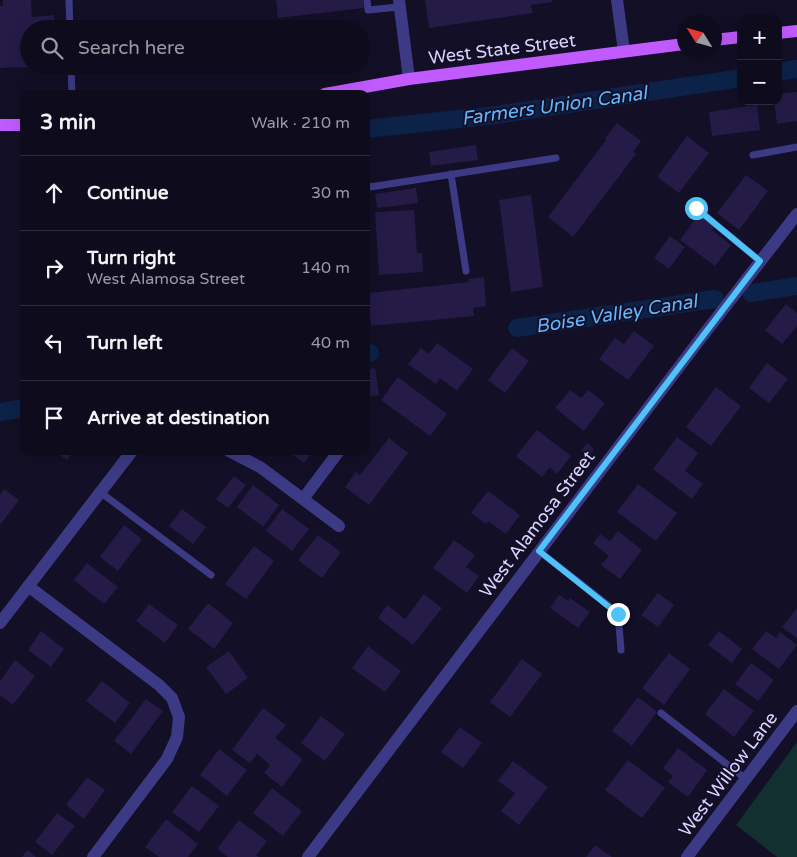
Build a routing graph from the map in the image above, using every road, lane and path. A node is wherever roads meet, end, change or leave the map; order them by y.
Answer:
1 (69, 0) edge
2 (367, 0) edge
3 (617, 0) edge
4 (399, 3) edge
5 (70, 20) edge
6 (797, 31) edge
7 (782, 33) edge
8 (737, 37) edge
9 (722, 39) edge
10 (677, 45) edge
11 (624, 51) junction
12 (71, 75) edge
13 (409, 79) junction
14 (72, 90) edge
15 (347, 90) edge
16 (0, 125) edge
17 (20, 125) edge
18 (797, 147) edge
19 (753, 155) dead end
20 (556, 158) dead end
21 (451, 174) junction
22 (370, 187) edge
23 (696, 208) dead end
24 (797, 214) edge
25 (760, 261) junction
26 (466, 271) dead end
27 (129, 455) edge
28 (237, 455) edge
29 (336, 455) edge
30 (100, 492) junction
31 (303, 499) junction
32 (339, 526) dead end
33 (539, 551) junction
34 (212, 575) dead end
35 (28, 586) junction
36 (0, 623) edge
37 (620, 650) dead end
38 (797, 711) edge
39 (661, 713) dead end
40 (746, 779) junction
41 (93, 857) edge
42 (308, 857) edge
43 (687, 857) edge

1 - 5 lane
2 - 4 lane
3 - 11 street
4 - 13 street
6 - 7 main road
8 - 9 main road
10 - 11 main road, West State Street
11 - 13 main road, West State Street
12 - 14 lane
13 - 15 main road, West State Street
16 - 17 main road
18 - 19 lane
20 - 21 lane
21 - 22 lane
21 - 26 lane
23 - 25 lane
24 - 25 street, West Alamosa Street
25 - 33 street, West Alamosa Street
27 - 30 street
28 - 31 street
29 - 31 street
30 - 34 lane
30 - 35 street
31 - 32 street
33 - 37 lane
33 - 42 street, West Alamosa Street
35 - 36 street
35 - 41 street
38 - 40 street, West Willow Lane
39 - 40 lane
40 - 43 street, West Willow Lane

